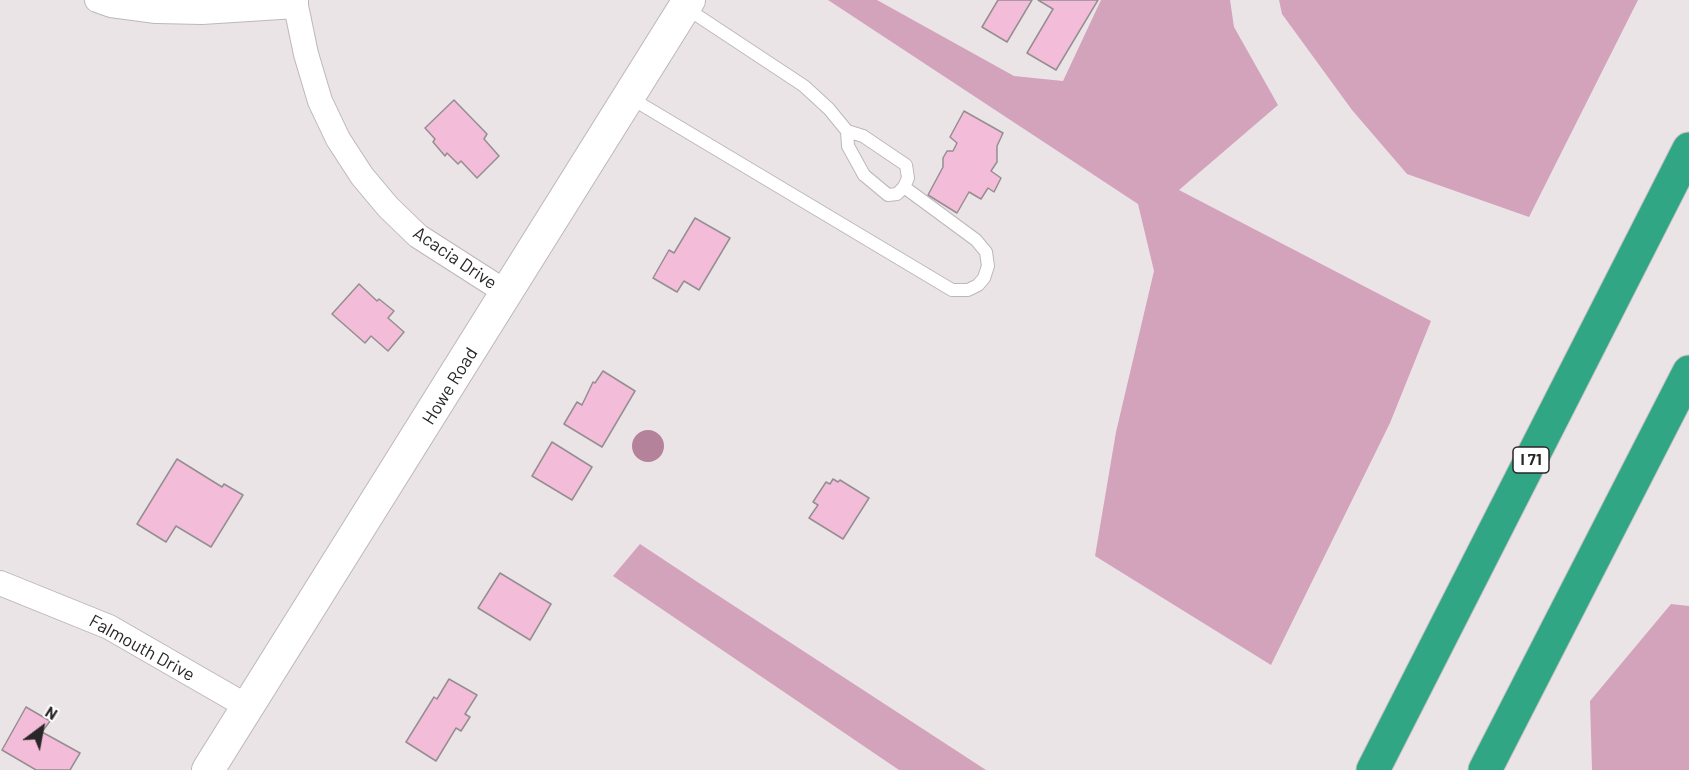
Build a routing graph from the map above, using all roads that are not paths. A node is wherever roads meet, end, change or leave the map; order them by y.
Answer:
1 (97, 0) edge
2 (296, 3) edge
3 (687, 3) edge
4 (629, 97) junction
5 (847, 130) junction
6 (1689, 149) edge
7 (904, 187) junction
8 (507, 293) junction
9 (1689, 372) edge
10 (0, 583) edge
11 (248, 707) junction
12 (208, 770) edge
13 (1373, 770) edge
14 (1485, 770) edge

1 - 2 street
2 - 8 street, Acacia Drive
3 - 4 street, Howe Road
3 - 5 lane
4 - 7 lane
4 - 8 street, Howe Road
5 - 7 lane
5 - 7 lane
6 - 13 highway, I 71
8 - 11 street, Howe Road
9 - 14 highway
10 - 11 street, Falmouth Drive
11 - 12 street, Howe Road

